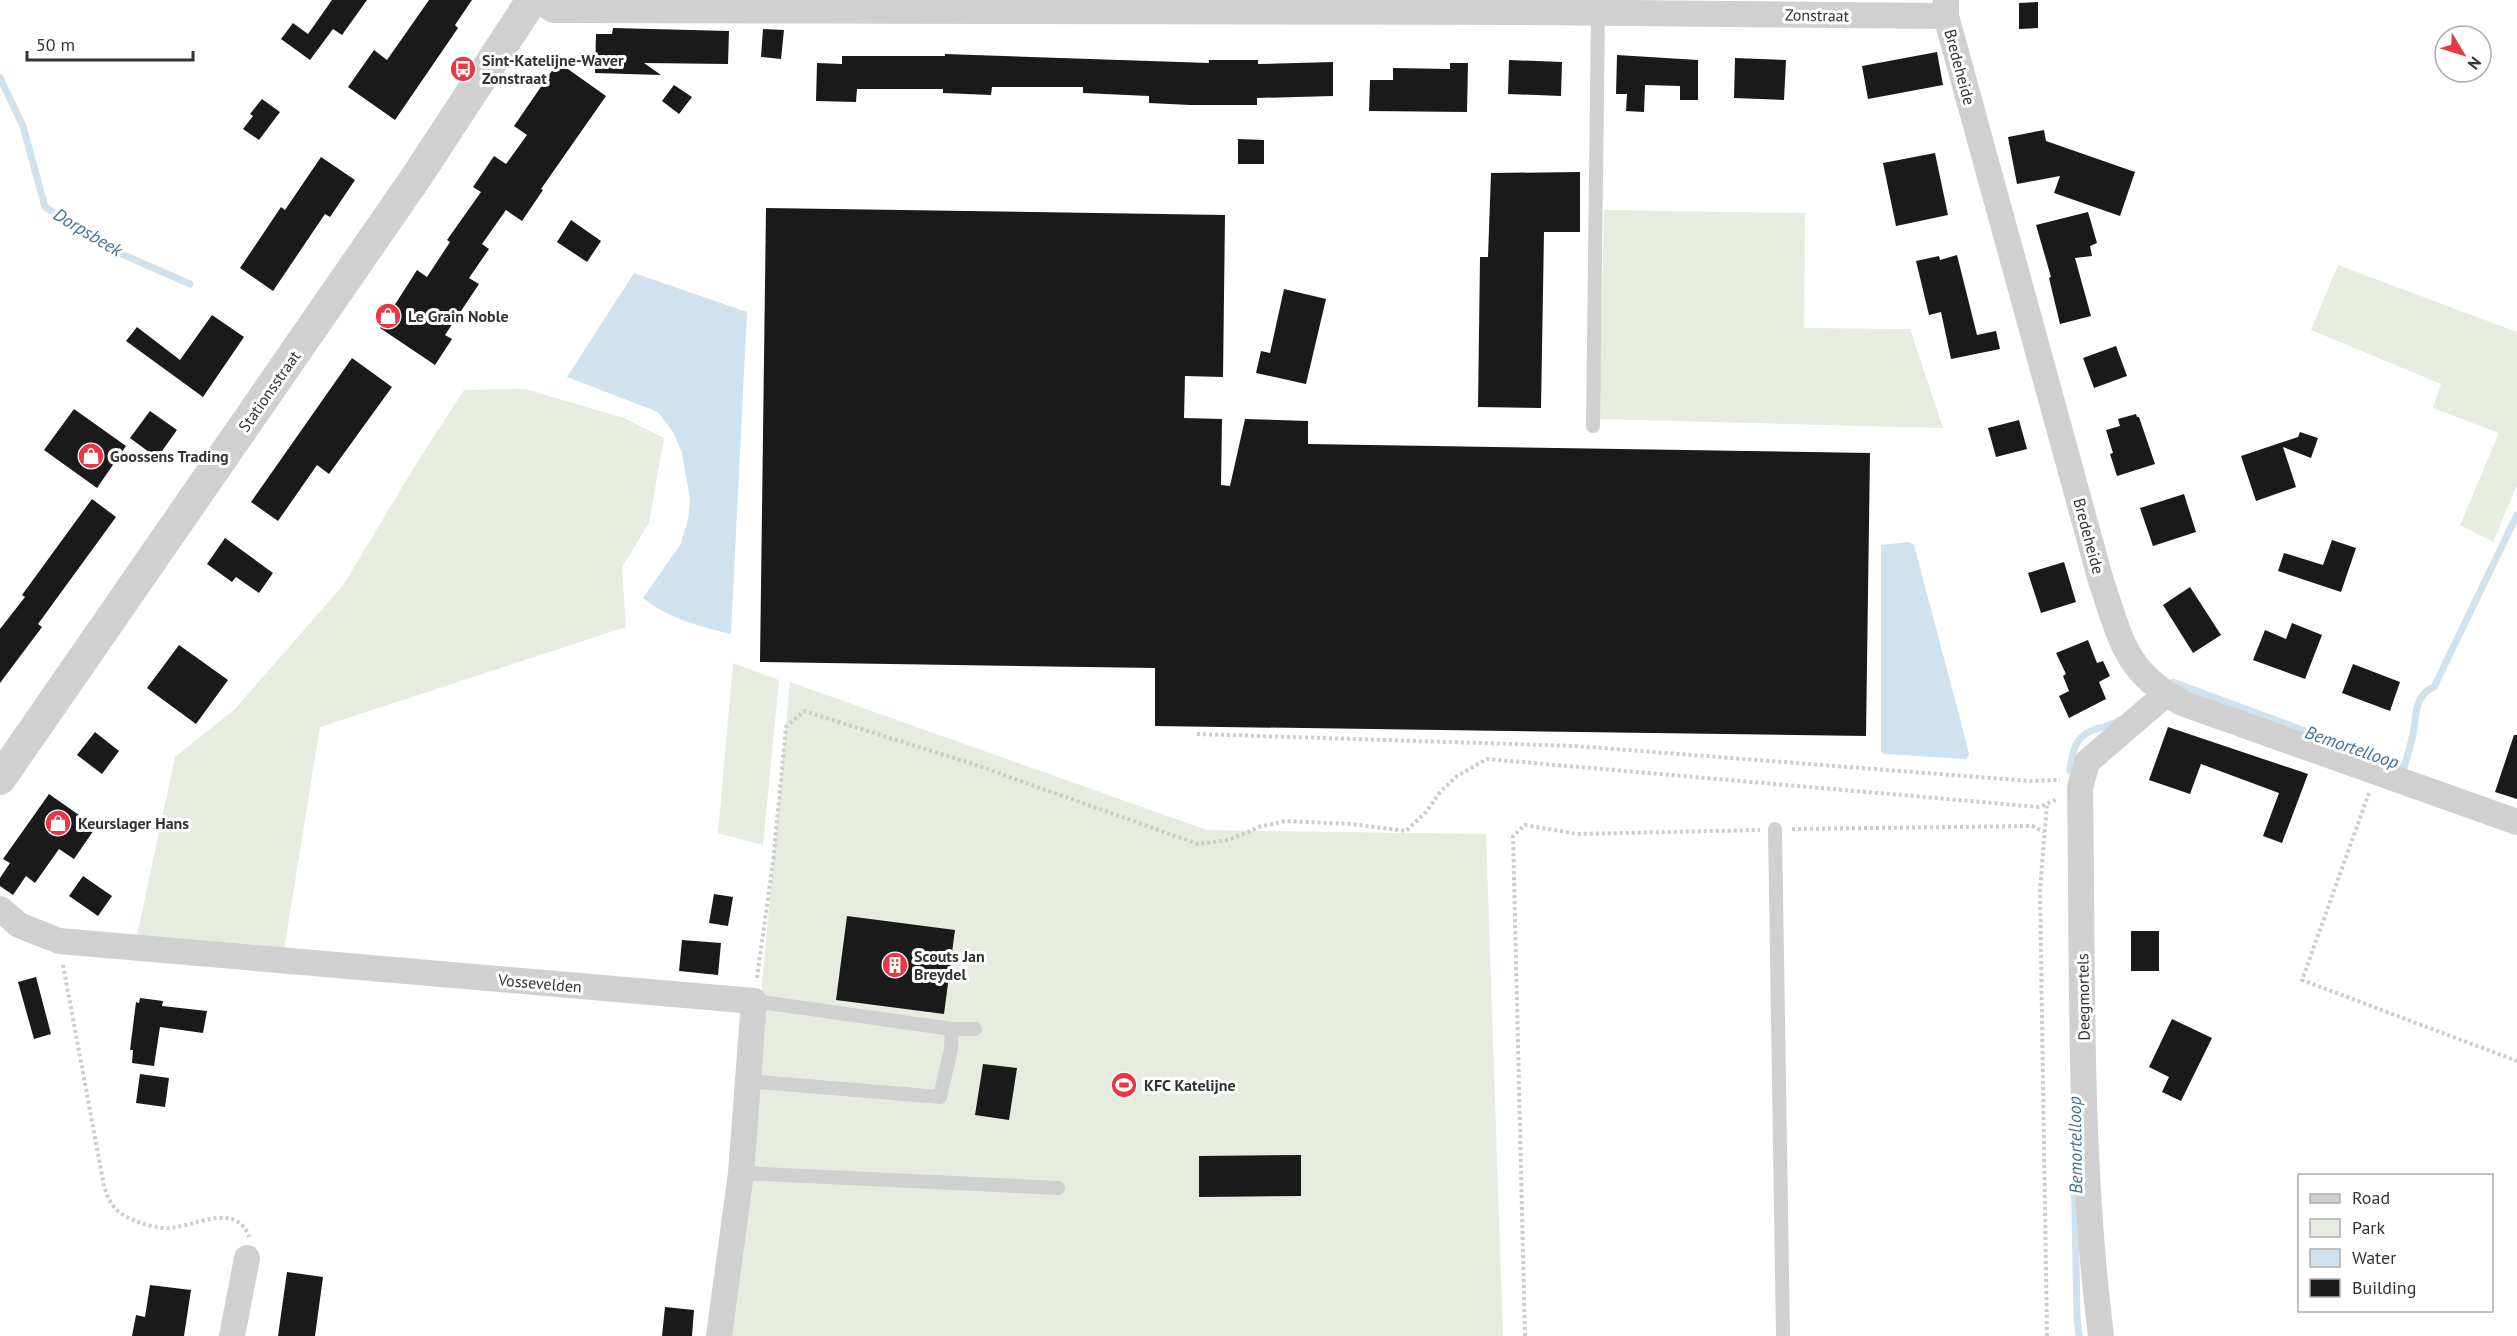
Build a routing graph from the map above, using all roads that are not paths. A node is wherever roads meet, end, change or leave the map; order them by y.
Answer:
1 (532, 0) edge
2 (539, 0) edge
3 (1946, 8) edge
4 (1598, 12) junction
5 (1593, 426) dead end
6 (2166, 694) junction
7 (0, 778) edge
8 (2517, 822) edge
9 (1775, 829) road end
10 (0, 909) edge
11 (754, 1001) junction
12 (952, 1029) junction
13 (975, 1029) dead end
14 (747, 1082) junction
15 (741, 1173) junction
16 (1058, 1188) dead end
17 (247, 1258) road end
18 (232, 1336) edge
19 (719, 1336) edge
20 (1783, 1336) edge
21 (2101, 1336) edge

1 - 7 street, Stationsstraat
2 - 4 street, Zonstraat
3 - 4 street, Zonstraat
3 - 6 street, Bredeheide
4 - 5 lane
6 - 8 street, Bredeheide
6 - 21 street, Deegmortels
9 - 20 lane
10 - 11 street, Vossevelden
11 - 12 lane
11 - 14 street
12 - 13 lane
12 - 14 lane
14 - 15 street
15 - 16 lane
15 - 19 street
17 - 18 street

